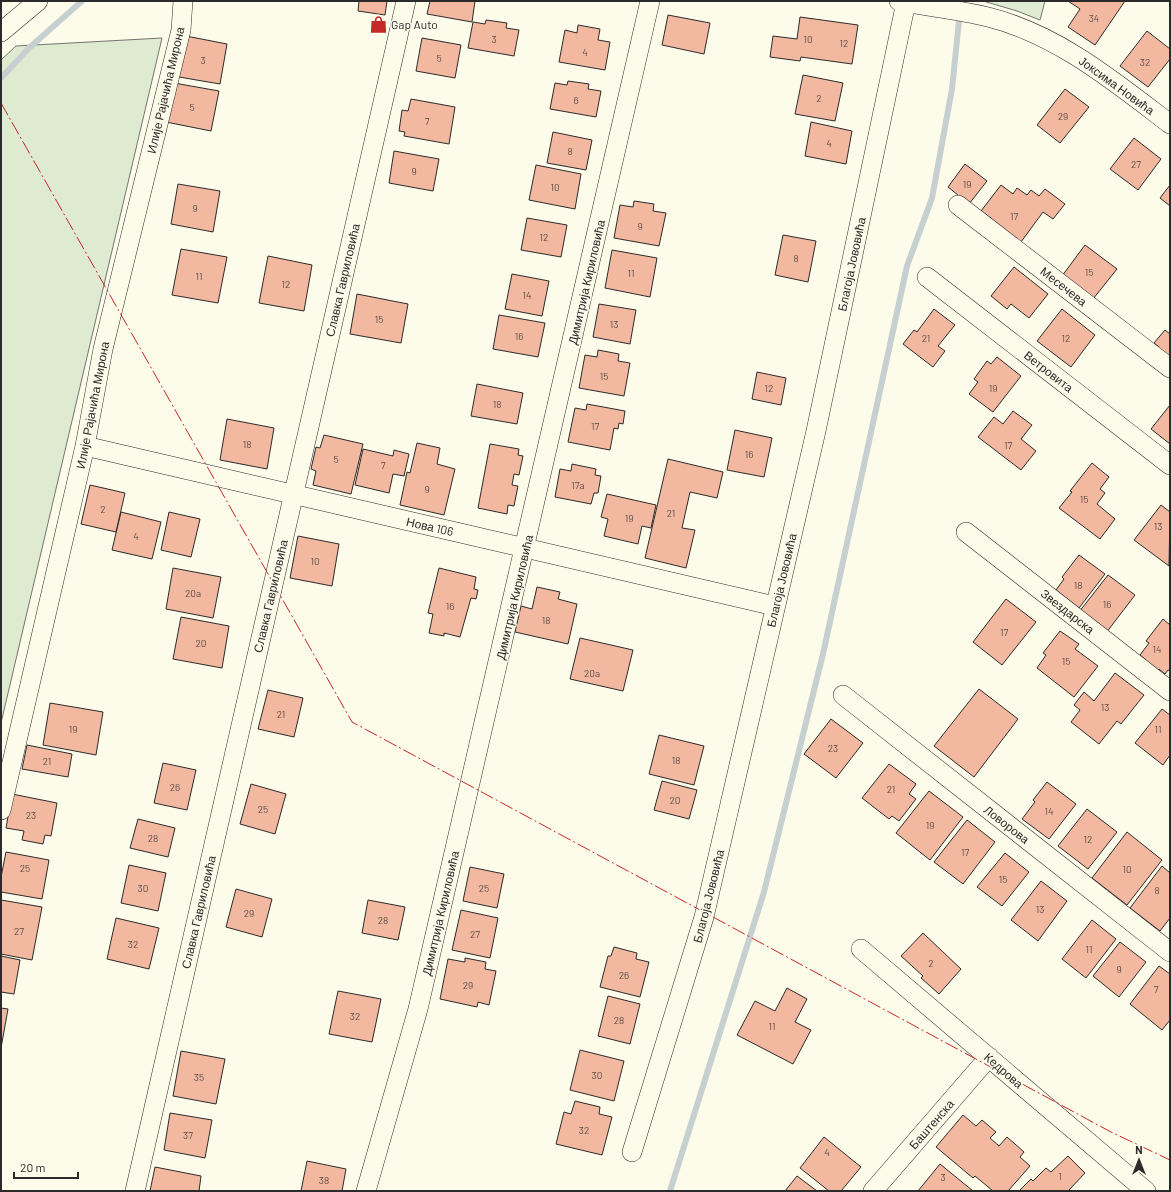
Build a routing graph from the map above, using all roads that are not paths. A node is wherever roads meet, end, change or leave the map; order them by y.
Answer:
1 (38, 1) edge
2 (183, 1) edge
3 (406, 1) edge
4 (650, 1) edge
5 (902, 2) edge
6 (1, 32) edge
7 (1170, 124) edge
8 (958, 205) dead end
9 (927, 277) dead end
10 (1170, 368) edge
11 (85, 446) junction
12 (1170, 465) edge
13 (293, 494) junction
14 (966, 532) dead end
15 (525, 548) junction
16 (775, 606) junction
17 (1170, 691) edge
18 (843, 695) dead end
19 (1, 810) edge
20 (861, 949) dead end
21 (1170, 952) edge
22 (989, 1057) junction
23 (632, 1152) dead end
24 (135, 1191) edge
25 (366, 1191) edge
26 (873, 1191) edge
27 (1146, 1191) edge

1 - 6 street
2 - 11 street, Илије Рајачића Мирона
3 - 13 street, Славка Гавриловића
4 - 15 street, Димитрија Кириловића
5 - 7 street, Јоксима Новића
5 - 16 street, Благоја Јововића
8 - 10 street, Месечева
9 - 12 street, Ветровита
11 - 13 street, Нова 106
11 - 19 street, Илије Рајачића Мирона
13 - 15 street, Нова 106
13 - 24 street, Славка Гавриловића
14 - 17 street, Звездарска
15 - 16 street, Нова 106
15 - 25 street, Димитрија Кириловића
16 - 23 street, Благоја Јововића
18 - 21 street, Ловорова
20 - 22 street, Кедрова
22 - 26 street, Баштенска
22 - 27 street, Кедрова

